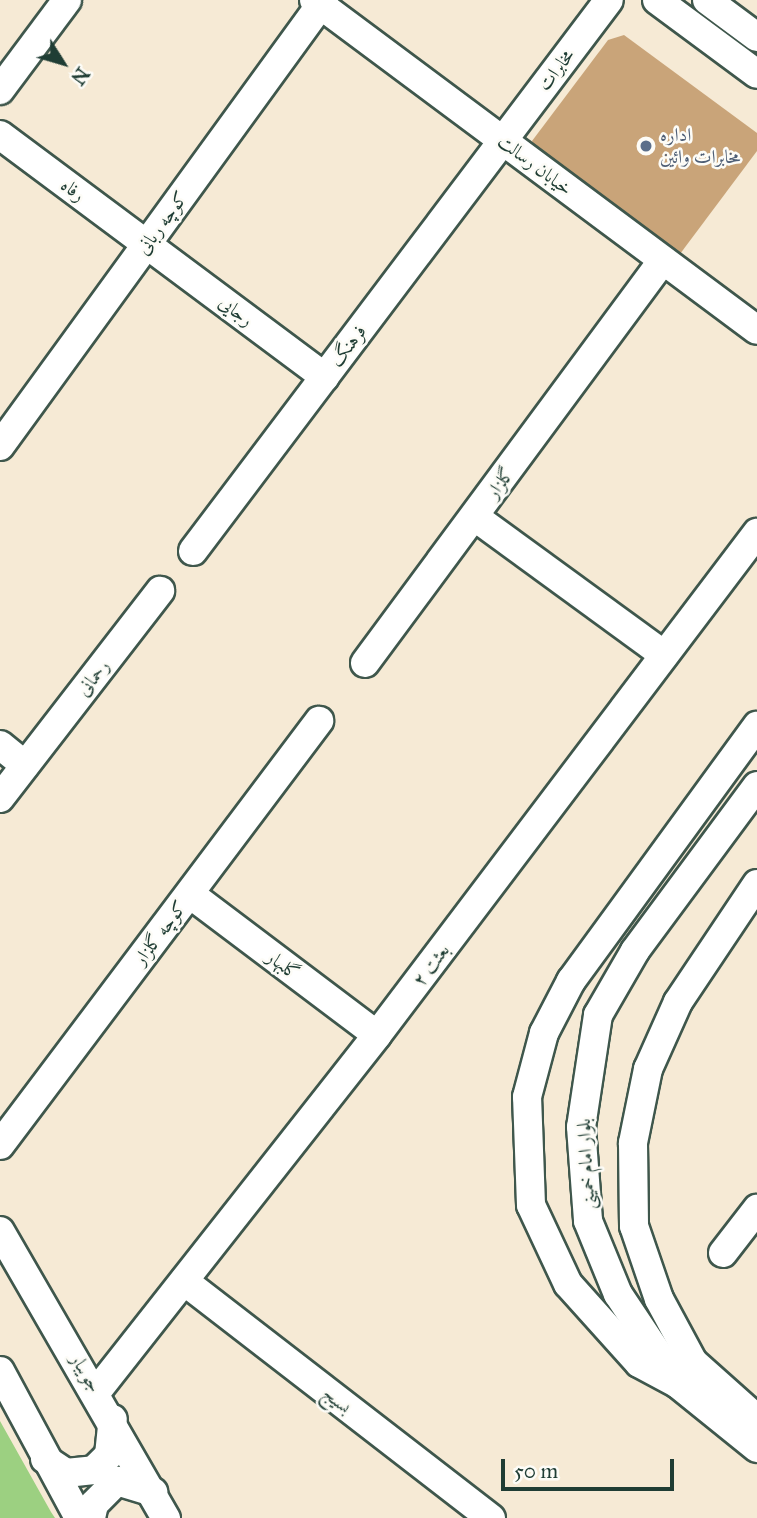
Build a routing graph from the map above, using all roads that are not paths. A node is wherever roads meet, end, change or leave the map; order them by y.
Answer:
1 (67, 0) edge
2 (609, 0) edge
3 (657, 0) edge
4 (707, 0) edge
5 (319, 2) edge
6 (757, 37) edge
7 (757, 74) edge
8 (0, 90) edge
9 (0, 135) edge
10 (503, 141) junction
11 (147, 245) junction
12 (663, 260) junction
13 (757, 330) edge
14 (325, 377) junction
15 (0, 446) edge
16 (475, 517) junction
17 (757, 533) edge
18 (193, 551) dead end
19 (160, 591) dead end
20 (664, 655) junction
21 (365, 663) dead end
22 (318, 720) dead end
23 (757, 726) edge
24 (0, 745) edge
25 (25, 765) junction
26 (757, 786) edge
27 (0, 798) edge
28 (757, 884) edge
29 (190, 894) junction
30 (598, 1015) junction
31 (544, 1033) junction
32 (377, 1035) junction
33 (0, 1145) edge
34 (757, 1209) edge
35 (0, 1231) edge
36 (723, 1253) dead end
37 (184, 1281) junction
38 (0, 1371) edge
39 (678, 1384) junction
40 (97, 1391) junction
41 (9, 1410) edge
42 (113, 1419) junction
43 (757, 1419) edge
44 (757, 1448) edge
45 (45, 1459) junction
46 (153, 1492) junction
47 (79, 1518) edge
48 (91, 1518) edge
49 (166, 1518) edge
50 (491, 1518) edge

1 - 8 street
2 - 10 street, مخابرات
3 - 7 street
4 - 6 street
5 - 10 street, خیابان رسالت
5 - 11 street, کوچه ربانی
9 - 11 street, رفاه
10 - 12 street, خیابان رسالت
10 - 14 street, فرهنگ
11 - 14 street, رجایی
11 - 15 street, کوچه ربانی
12 - 13 street, خیابان رسالت
12 - 16 street, گلزار
14 - 18 street, فرهنگ
16 - 20 street, گلزار
16 - 21 street
17 - 20 street, بعثت ۲
19 - 25 street, رحمانی
20 - 32 street, بعثت ۲
22 - 29 street, کوچه گلزار
23 - 31 street
24 - 25 street
25 - 27 street, رحمانی
26 - 30 street, بلوار امام خمینی
28 - 43 street
29 - 32 street, گلبهار
29 - 33 street, کوچه گلزار
30 - 31 street
30 - 39 street, بلوار امام خمینی
31 - 39 street
32 - 37 street, بعثت ۲
34 - 36 street
35 - 40 street, جویبار
37 - 40 street, بعثت ۲
37 - 50 street, بسیج
38 - 41 street
39 - 44 street, بلوار امام خمینی
40 - 42 street, جویبار
41 - 45 street
42 - 45 street
42 - 46 street, جویبار
45 - 47 street
46 - 48 street
46 - 49 street, جویبار

